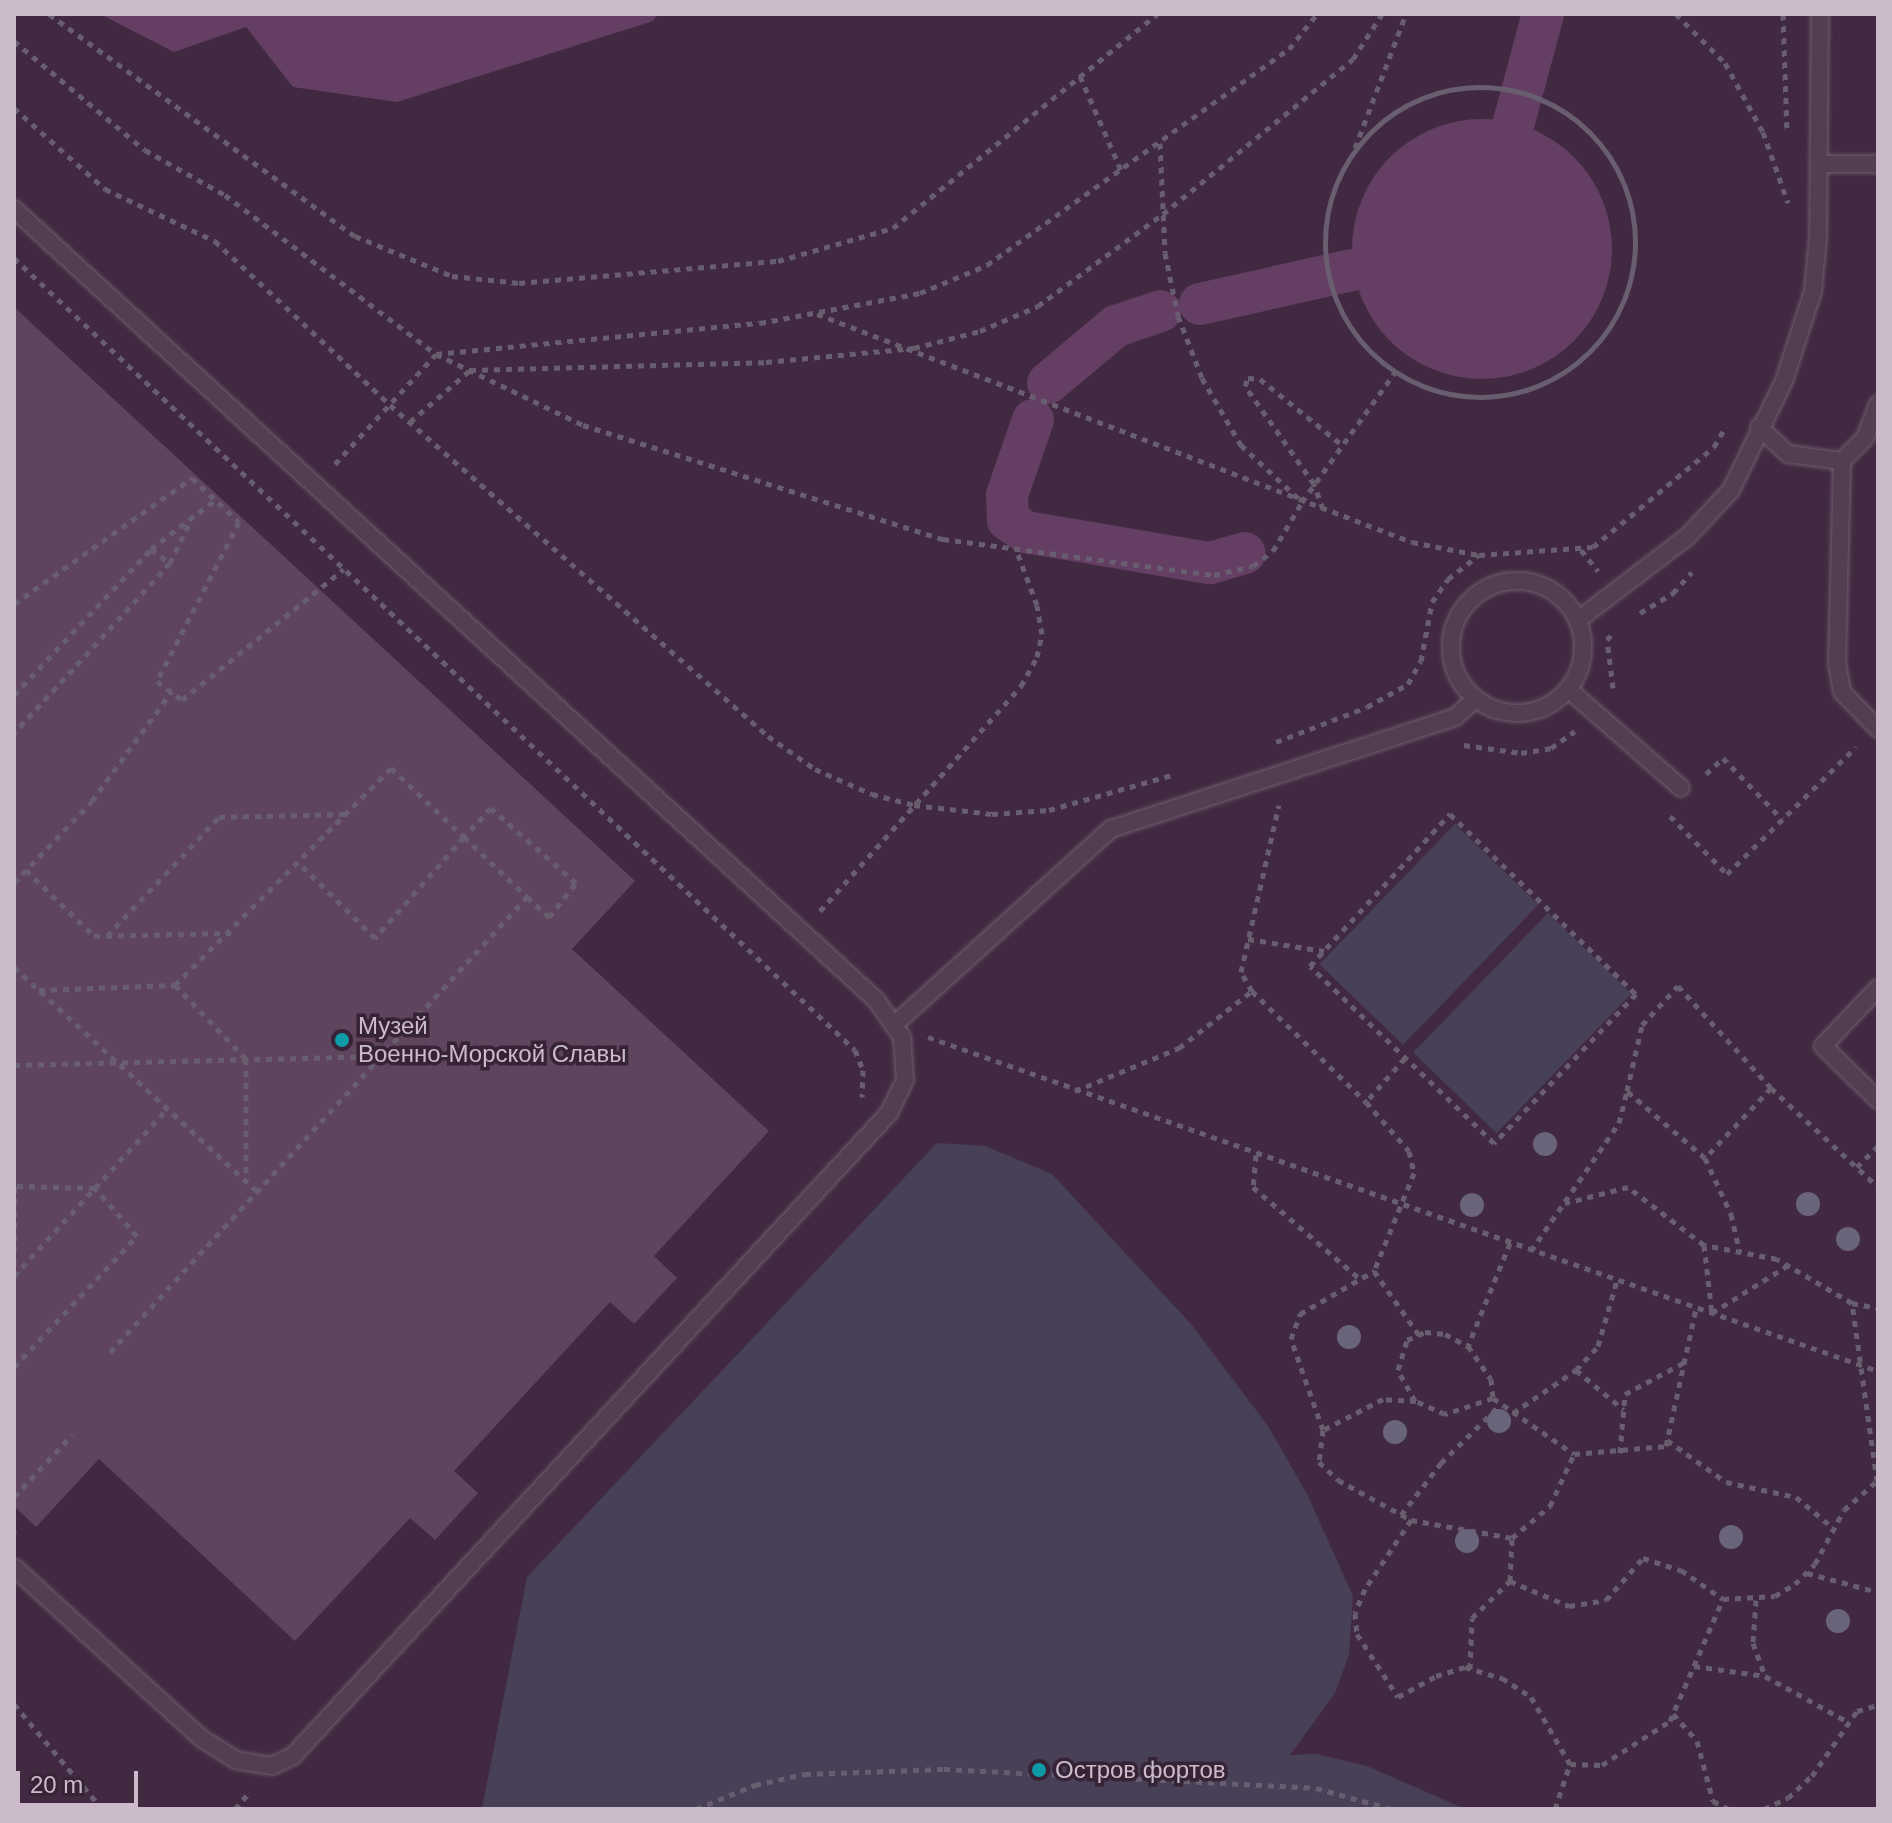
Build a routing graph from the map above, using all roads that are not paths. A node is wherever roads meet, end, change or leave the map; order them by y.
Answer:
1 (1820, 14) edge
2 (1819, 164) junction
3 (1878, 164) edge
4 (14, 209) edge
5 (1878, 404) edge
6 (1759, 427) junction
7 (1842, 461) junction
8 (1578, 620) junction
9 (1568, 689) junction
10 (1476, 699) junction
11 (1877, 728) edge
12 (1683, 791) road end
13 (1878, 988) edge
14 (895, 1024) junction
15 (1878, 1100) edge
16 (14, 1567) edge

1 - 2 lane
2 - 3 lane
2 - 6 lane
4 - 14 lane
5 - 7 lane
6 - 7 lane
6 - 8 lane
7 - 11 lane
8 - 9 lane
8 - 10 lane
9 - 10 lane
9 - 12 lane
10 - 14 lane
13 - 15 lane
14 - 16 lane

